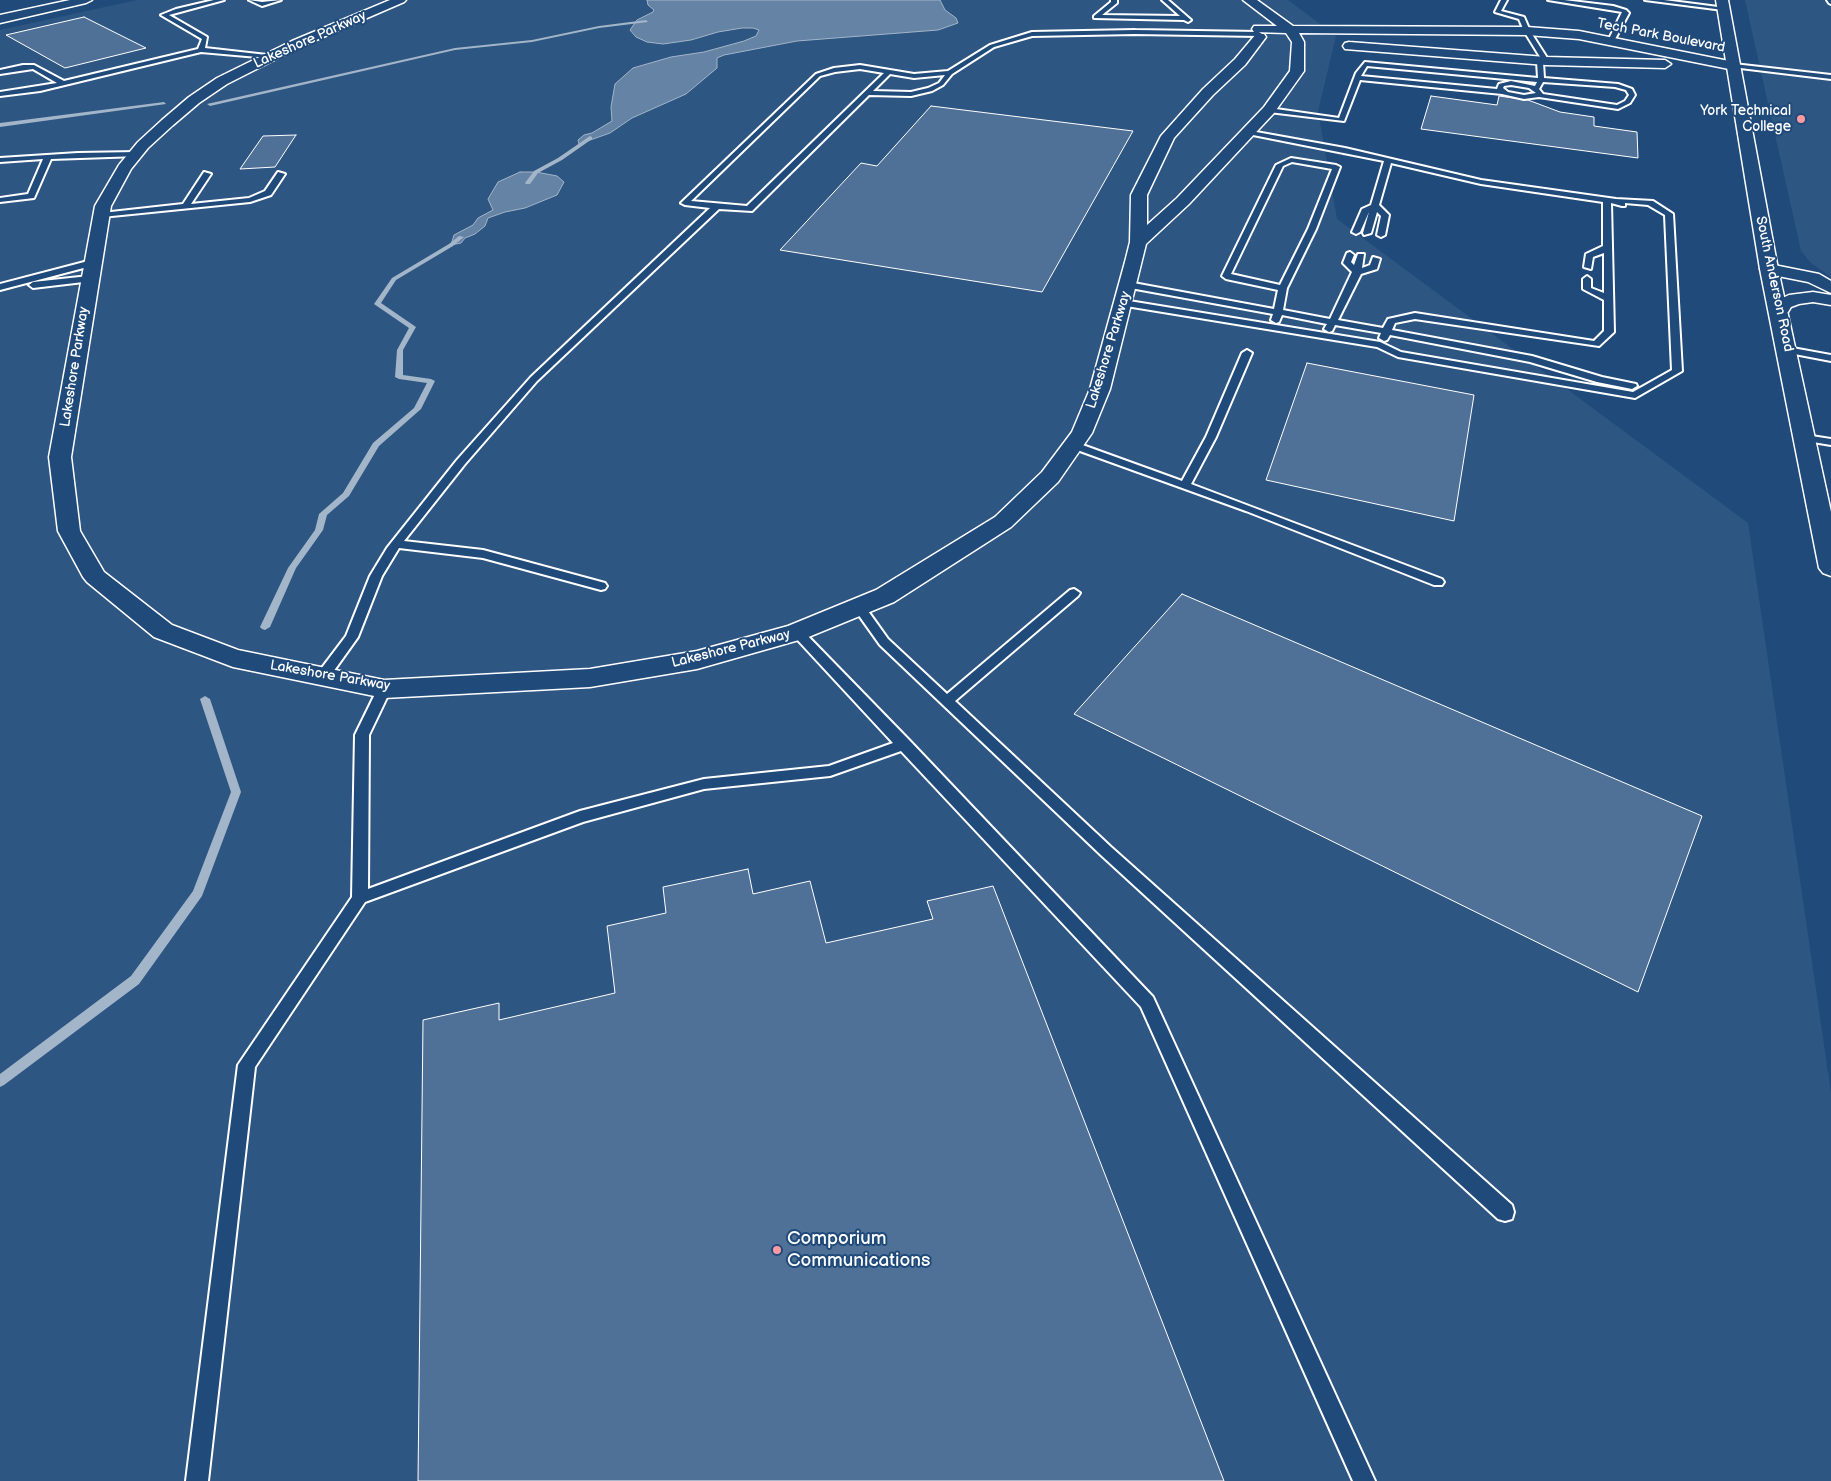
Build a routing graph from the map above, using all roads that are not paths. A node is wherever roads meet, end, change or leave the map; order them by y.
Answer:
1 (86, 0) edge
2 (221, 0) edge
3 (252, 0) edge
4 (278, 0) edge
5 (1114, 0) edge
6 (1165, 0) edge
7 (1249, 0) edge
8 (1504, 0) edge
9 (1551, 0) edge
10 (1648, 0) edge
11 (398, 3) edge
12 (1722, 4) edge
13 (1186, 18) junction
14 (0, 19) edge
15 (1192, 23) dead end
16 (1257, 29) junction
17 (1290, 29) junction
18 (1527, 31) junction
19 (1611, 41) junction
20 (1302, 43) junction
21 (1336, 45) dead end
22 (201, 50) junction
23 (267, 57) junction
24 (1543, 61) junction
25 (1734, 66) junction
26 (0, 72) edge
27 (889, 72) junction
28 (950, 73) junction
29 (1831, 77) edge
30 (1357, 78) junction
31 (1530, 78) junction
32 (1542, 80) junction
33 (62, 83) junction
34 (1518, 84) junction
35 (1502, 92) junction
36 (1537, 92) junction
37 (1, 93) edge
38 (868, 93) junction
39 (1269, 110) junction
40 (1248, 132) junction
41 (1345, 150) junction
42 (136, 154) junction
43 (48, 157) junction
44 (0, 160) edge
45 (1388, 160) junction
46 (1336, 167) junction
47 (207, 174) dead end
48 (281, 174) dead end
49 (0, 200) edge
50 (1611, 201) junction
51 (717, 206) junction
52 (1375, 206) junction
53 (185, 207) junction
54 (102, 215) junction
55 (1356, 232) dead end
56 (1367, 233) dead end
57 (1381, 236) dead end
58 (1138, 242) junction
59 (1609, 247) junction
60 (1350, 254) dead end
61 (1361, 256) dead end
62 (1376, 259) dead end
63 (1588, 267) dead end
64 (1768, 269) junction
65 (91, 271) junction
66 (1357, 272) junction
67 (1587, 279) dead end
68 (0, 288) edge
69 (1283, 288) junction
70 (1831, 288) edge
71 (1126, 294) junction
72 (1609, 299) junction
73 (1831, 300) edge
74 (1778, 308) junction
75 (1279, 312) junction
76 (1332, 322) junction
77 (1273, 328) junction
78 (1387, 331) junction
79 (1327, 336) junction
80 (1380, 345) junction
81 (1787, 350) junction
82 (1246, 352) dead end
83 (1831, 358) edge
84 (1648, 389) junction
85 (1805, 438) junction
86 (1831, 442) edge
87 (1073, 445) junction
88 (1185, 486) junction
89 (396, 544) junction
90 (1831, 568) edge
91 (1438, 582) dead end
92 (601, 586) dead end
93 (1074, 593) dead end
94 (859, 607) junction
95 (797, 632) junction
96 (323, 676) junction
97 (384, 688) junction
98 (947, 701) junction
99 (904, 744) junction
100 (360, 898) junction
101 (1505, 1212) dead end
102 (197, 1481) edge
103 (1364, 1481) edge

1 - 14 street
2 - 22 lane
3 - 4 lane
5 - 13 lane
6 - 13 lane
7 - 17 street
8 - 18 lane
9 - 19 lane
10 - 12 lane
11 - 23 street, Lakeshore Parkway
12 - 25 street, South Anderson Road
13 - 15 lane
16 - 17 street, Tech Park Boulevard
16 - 20 street
16 - 28 lane
16 - 58 street, Lakeshore Parkway
17 - 18 street, Tech Park Boulevard
17 - 20 street
18 - 19 street, Tech Park Boulevard
18 - 24 lane
19 - 25 street, Tech Park Boulevard
20 - 39 street
21 - 24 street, Tech Park Boulevard
22 - 23 lane
22 - 33 lane
23 - 42 street, Lakeshore Parkway
24 - 25 street, Tech Park Boulevard
24 - 32 lane
25 - 29 lane
25 - 64 street, South Anderson Road
26 - 33 lane
27 - 28 lane
27 - 38 lane
27 - 51 lane
28 - 38 lane
30 - 31 lane
30 - 35 lane
30 - 39 lane
31 - 32 lane
31 - 34 lane
32 - 36 lane
32 - 36 lane
33 - 37 lane
34 - 35 lane
34 - 36 lane
35 - 36 lane
38 - 51 lane
39 - 40 street
40 - 41 lane
40 - 58 street
41 - 45 lane
41 - 46 lane
42 - 43 lane
42 - 54 street, Lakeshore Parkway
43 - 44 lane
43 - 49 lane
45 - 50 lane
45 - 52 lane
46 - 69 lane
46 - 69 lane
47 - 53 lane
48 - 53 lane
50 - 59 lane
50 - 84 lane
51 - 89 lane
52 - 55 lane
52 - 56 lane
52 - 57 lane
53 - 54 lane
54 - 65 street, Lakeshore Parkway
58 - 71 street, Lakeshore Parkway
59 - 63 lane
59 - 72 lane
60 - 66 lane
61 - 66 lane
62 - 66 lane
64 - 70 street
64 - 74 street, South Anderson Road
65 - 68 lane
65 - 68 lane
65 - 96 street, Lakeshore Parkway
66 - 76 lane
67 - 72 lane
69 - 75 lane
71 - 75 lane
71 - 77 lane
71 - 87 street, Lakeshore Parkway
72 - 78 lane
73 - 74 street
74 - 81 street, South Anderson Road
75 - 76 lane
75 - 77 lane
76 - 78 lane
76 - 79 lane
77 - 79 lane
78 - 80 lane
78 - 84 lane
79 - 80 lane
80 - 84 lane
81 - 83 lane
81 - 85 street, South Anderson Road
82 - 88 lane
85 - 86 lane
85 - 90 street, South Anderson Road
87 - 88 lane
87 - 94 street, Lakeshore Parkway
88 - 91 lane
89 - 92 lane
89 - 96 lane
93 - 98 lane
94 - 95 street, Lakeshore Parkway
94 - 98 lane
95 - 97 street, Lakeshore Parkway
95 - 99 lane
96 - 97 street, Lakeshore Parkway
97 - 100 lane
98 - 101 lane
99 - 100 lane
99 - 103 lane
100 - 102 lane

